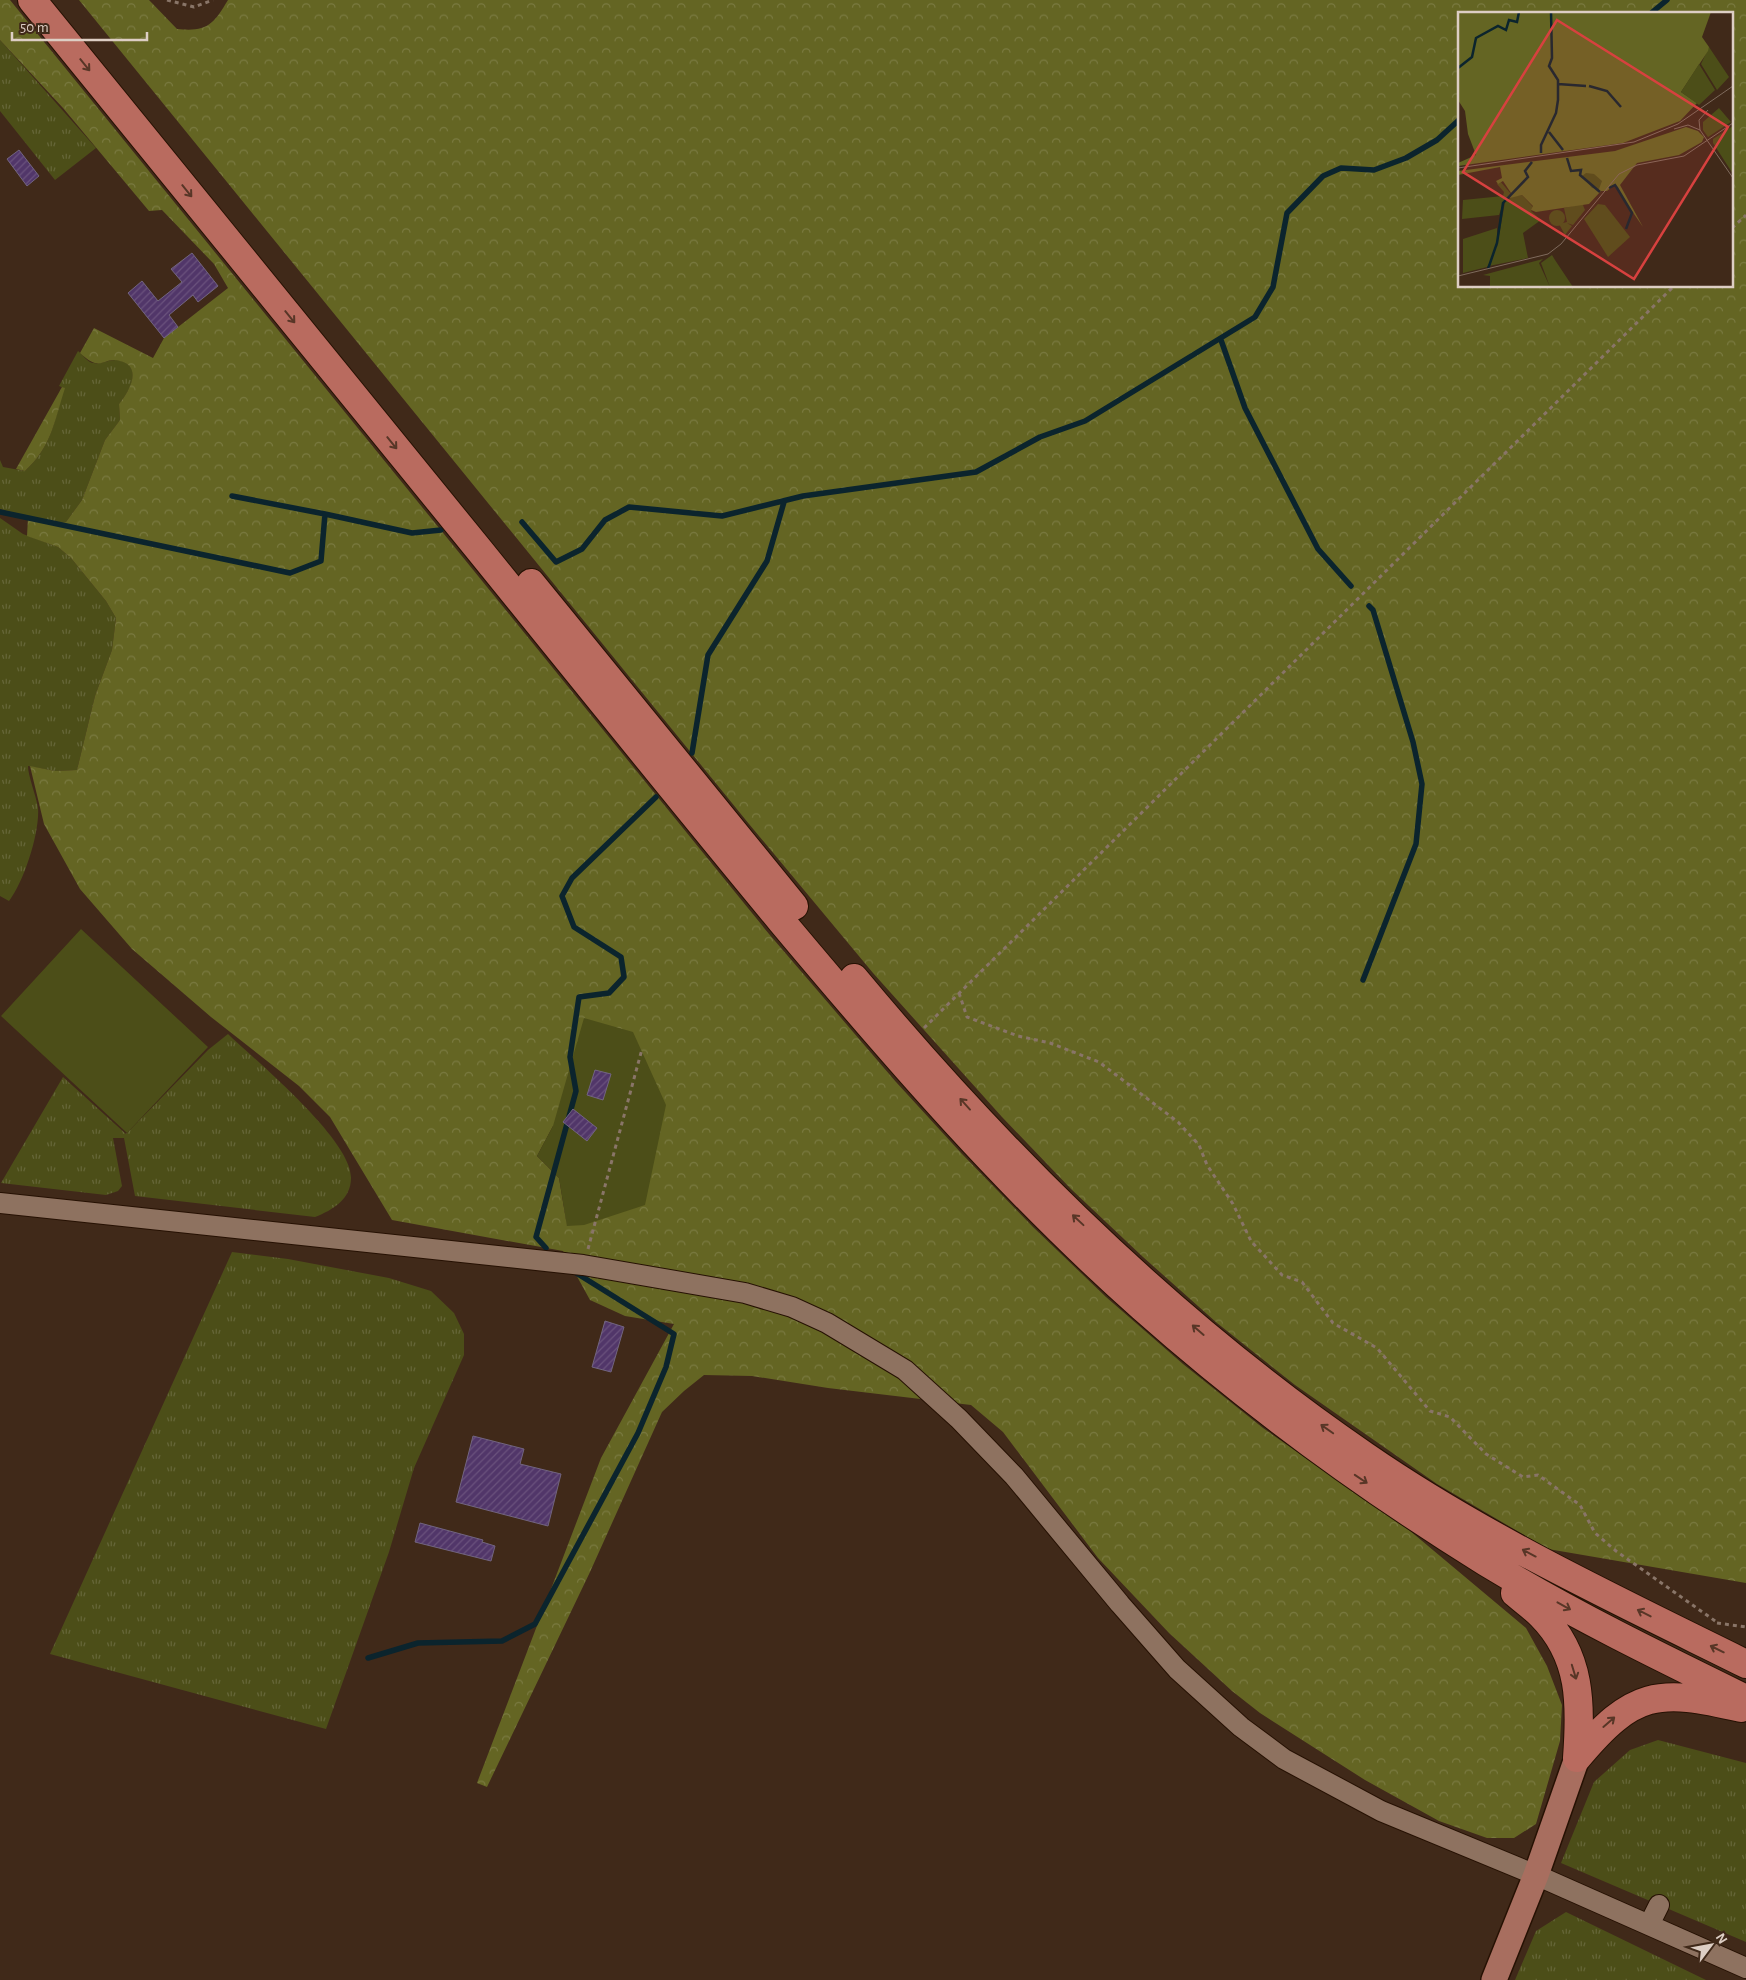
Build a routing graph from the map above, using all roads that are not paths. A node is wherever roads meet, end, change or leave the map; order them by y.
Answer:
1 (32, 0) edge
2 (57, 0) edge
3 (0, 1203) edge
4 (1447, 1537) junction
5 (1746, 1664) edge
6 (1746, 1698) edge
7 (1746, 1709) edge
8 (1577, 1758) junction
9 (1536, 1876) junction
10 (1659, 1905) dead end
11 (1649, 1925) junction
12 (1746, 1968) edge
13 (1494, 1980) edge

1 -> 4 highway
5 -> 2 highway
3 - 9 street
4 -> 6 highway
4 -> 8 highway
8 -> 7 highway
8 - 9 main road
9 - 11 street
9 - 13 main road
10 - 11 street
11 - 12 street

